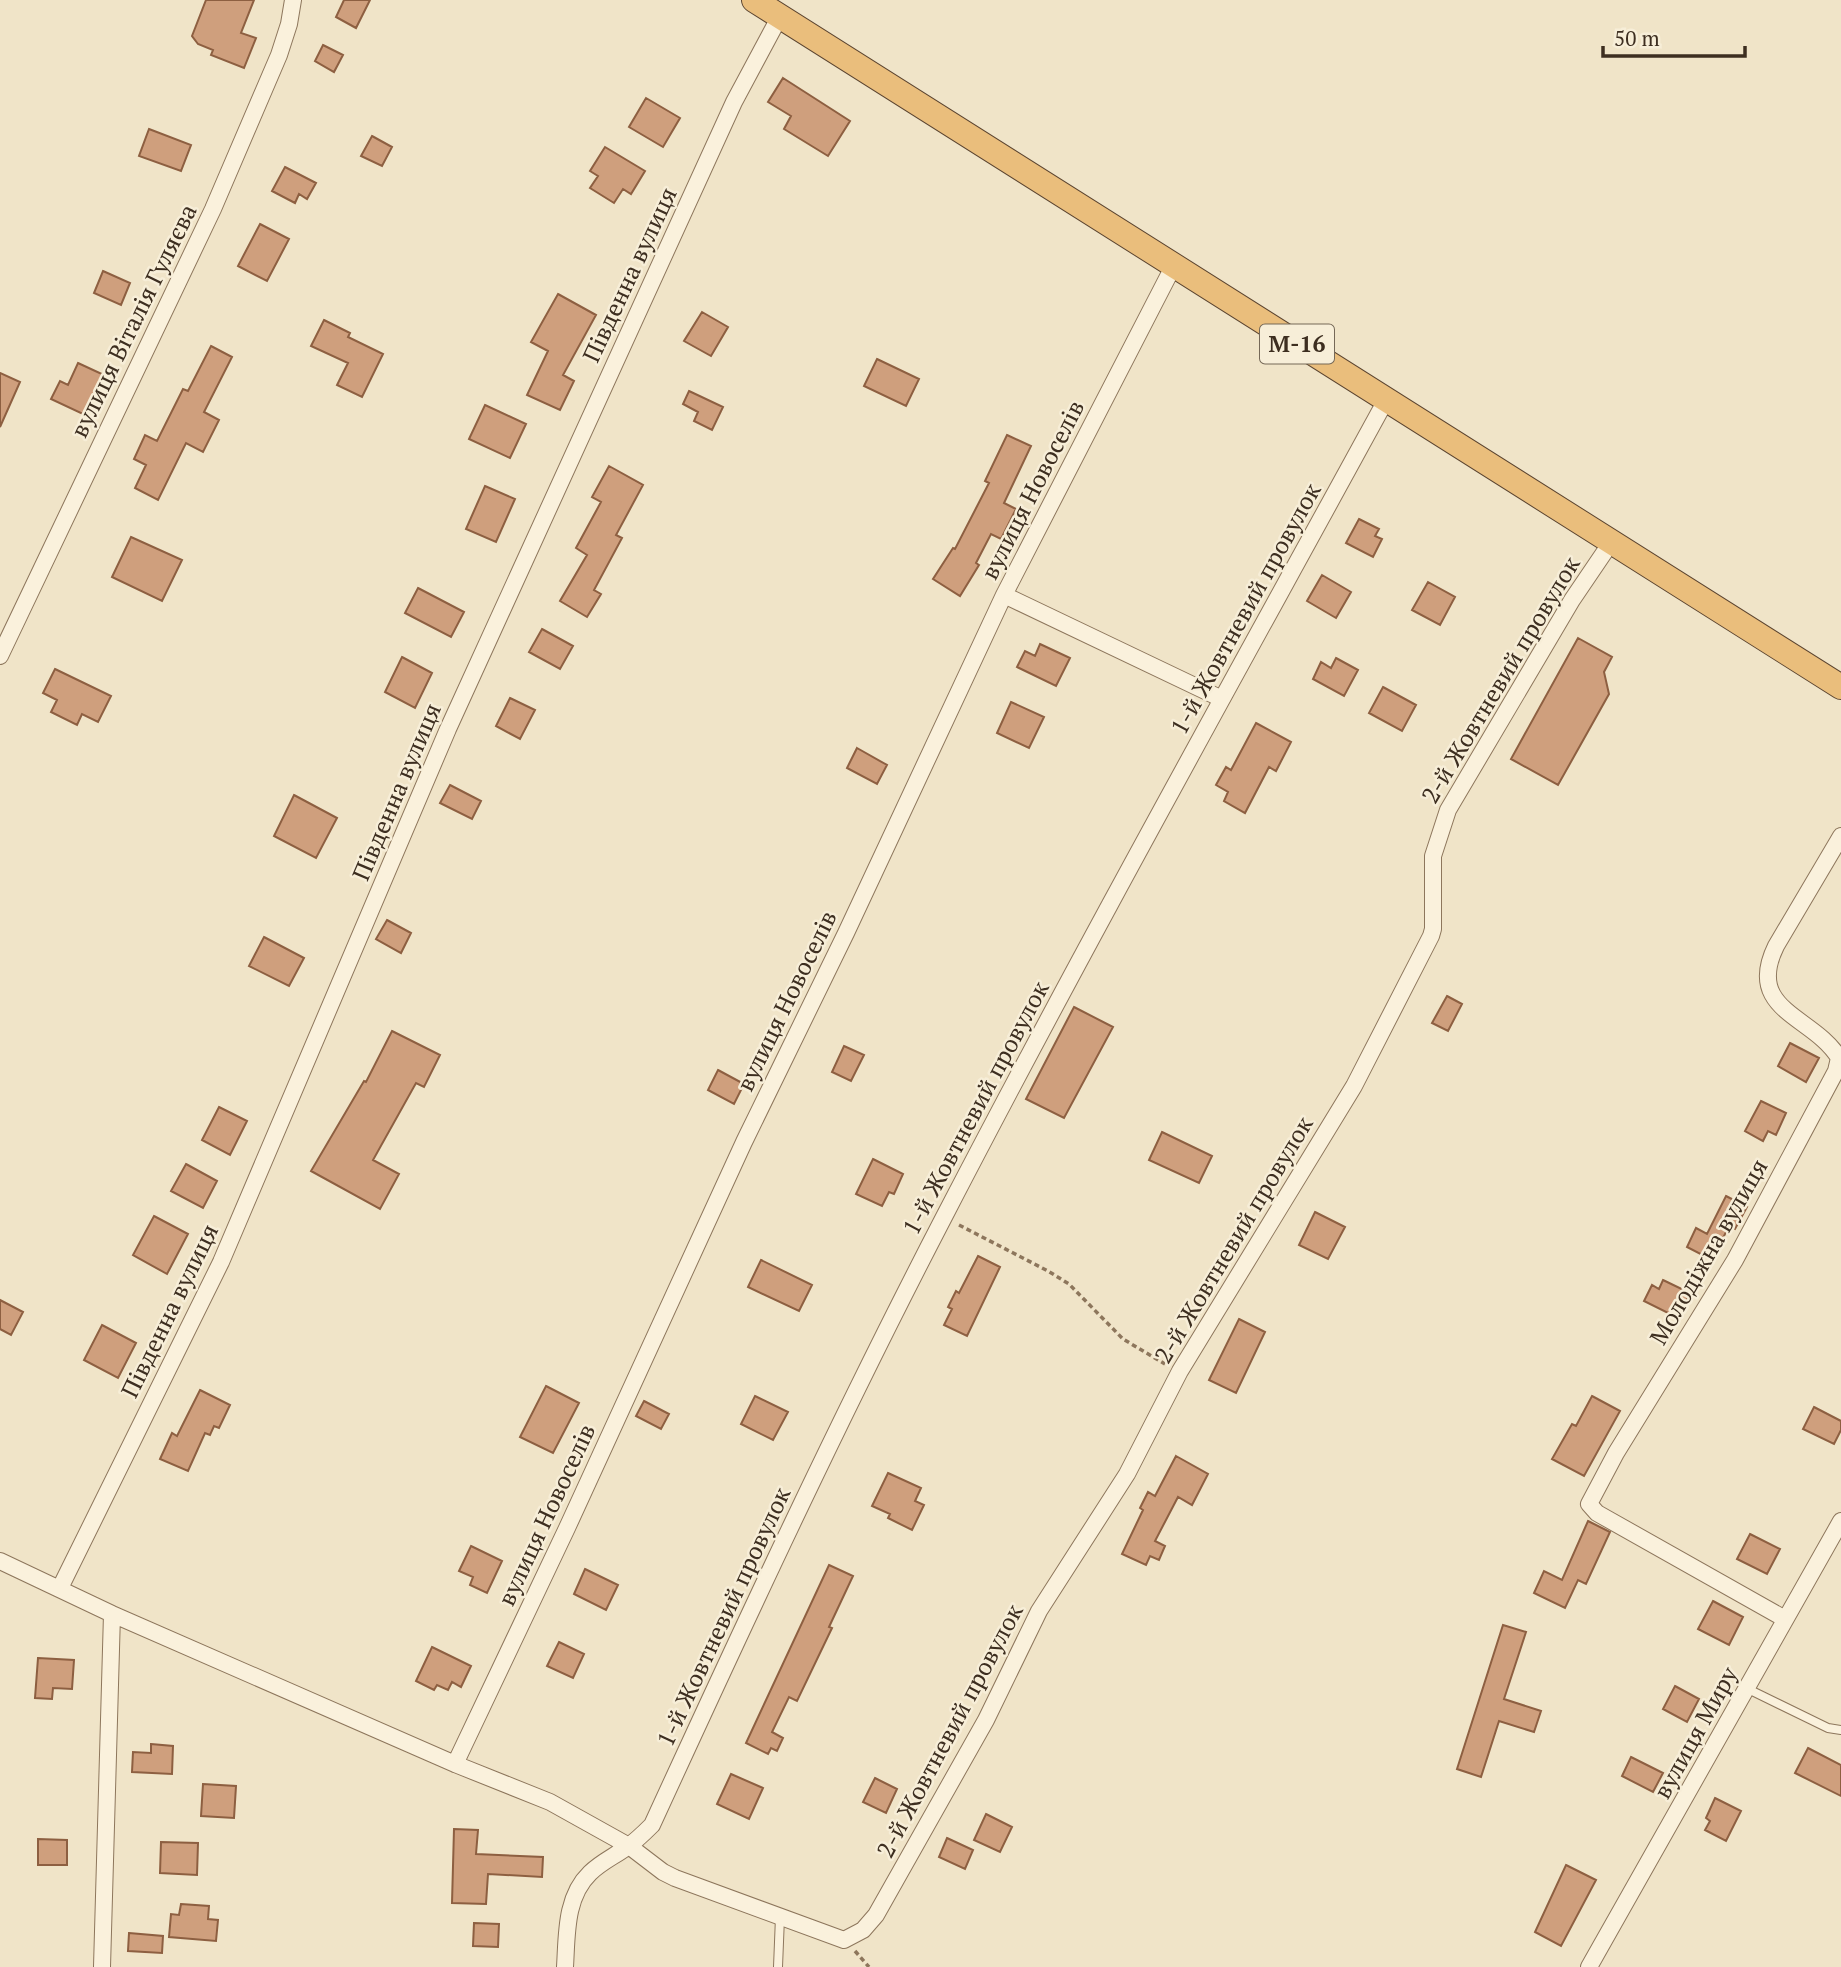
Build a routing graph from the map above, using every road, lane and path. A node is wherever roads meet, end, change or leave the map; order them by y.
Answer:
1 (293, 0) edge
2 (754, 0) edge
3 (780, 16) junction
4 (1174, 265) junction
5 (1386, 400) junction
6 (1612, 541) junction
7 (1004, 595) junction
8 (0, 656) edge
9 (1841, 687) edge
10 (1222, 699) junction
11 (1841, 836) edge
12 (943, 1217) junction
13 (1180, 1371) junction
14 (1841, 1521) edge
15 (0, 1561) edge
16 (60, 1588) junction
17 (112, 1614) junction
18 (1785, 1619) junction
19 (1748, 1689) junction
20 (1841, 1730) edge
21 (455, 1764) junction
22 (629, 1846) junction
23 (780, 1917) junction
24 (102, 1967) edge
25 (565, 1967) edge
26 (778, 1967) edge
27 (1589, 1967) edge

1 - 8 street, вулиця Віталія Гуляєва
2 - 3 highway, М-16
3 - 4 highway, М-16
3 - 16 street, Південна вулиця
4 - 5 highway, М-16
4 - 7 street, вулиця Новоселів
5 - 6 highway, М-16
5 - 10 street, 1-й Жовтневий провулок
6 - 9 highway, М-16
6 - 13 street, 2-й Жовтневий провулок
7 - 10 street
7 - 21 street, вулиця Новоселів
10 - 12 street, 1-й Жовтневий провулок
11 - 18 street, Молодіжна вулиця
12 - 13 path
12 - 22 street, 1-й Жовтневий провулок
13 - 23 street, 2-й Жовтневий провулок
14 - 18 street, вулиця Миру
15 - 16 street
16 - 17 street
17 - 21 street
17 - 24 street
18 - 19 street, вулиця Миру
19 - 20 lane
19 - 27 street, вулиця Миру
21 - 22 street
22 - 23 street
22 - 25 street
23 - 26 lane

